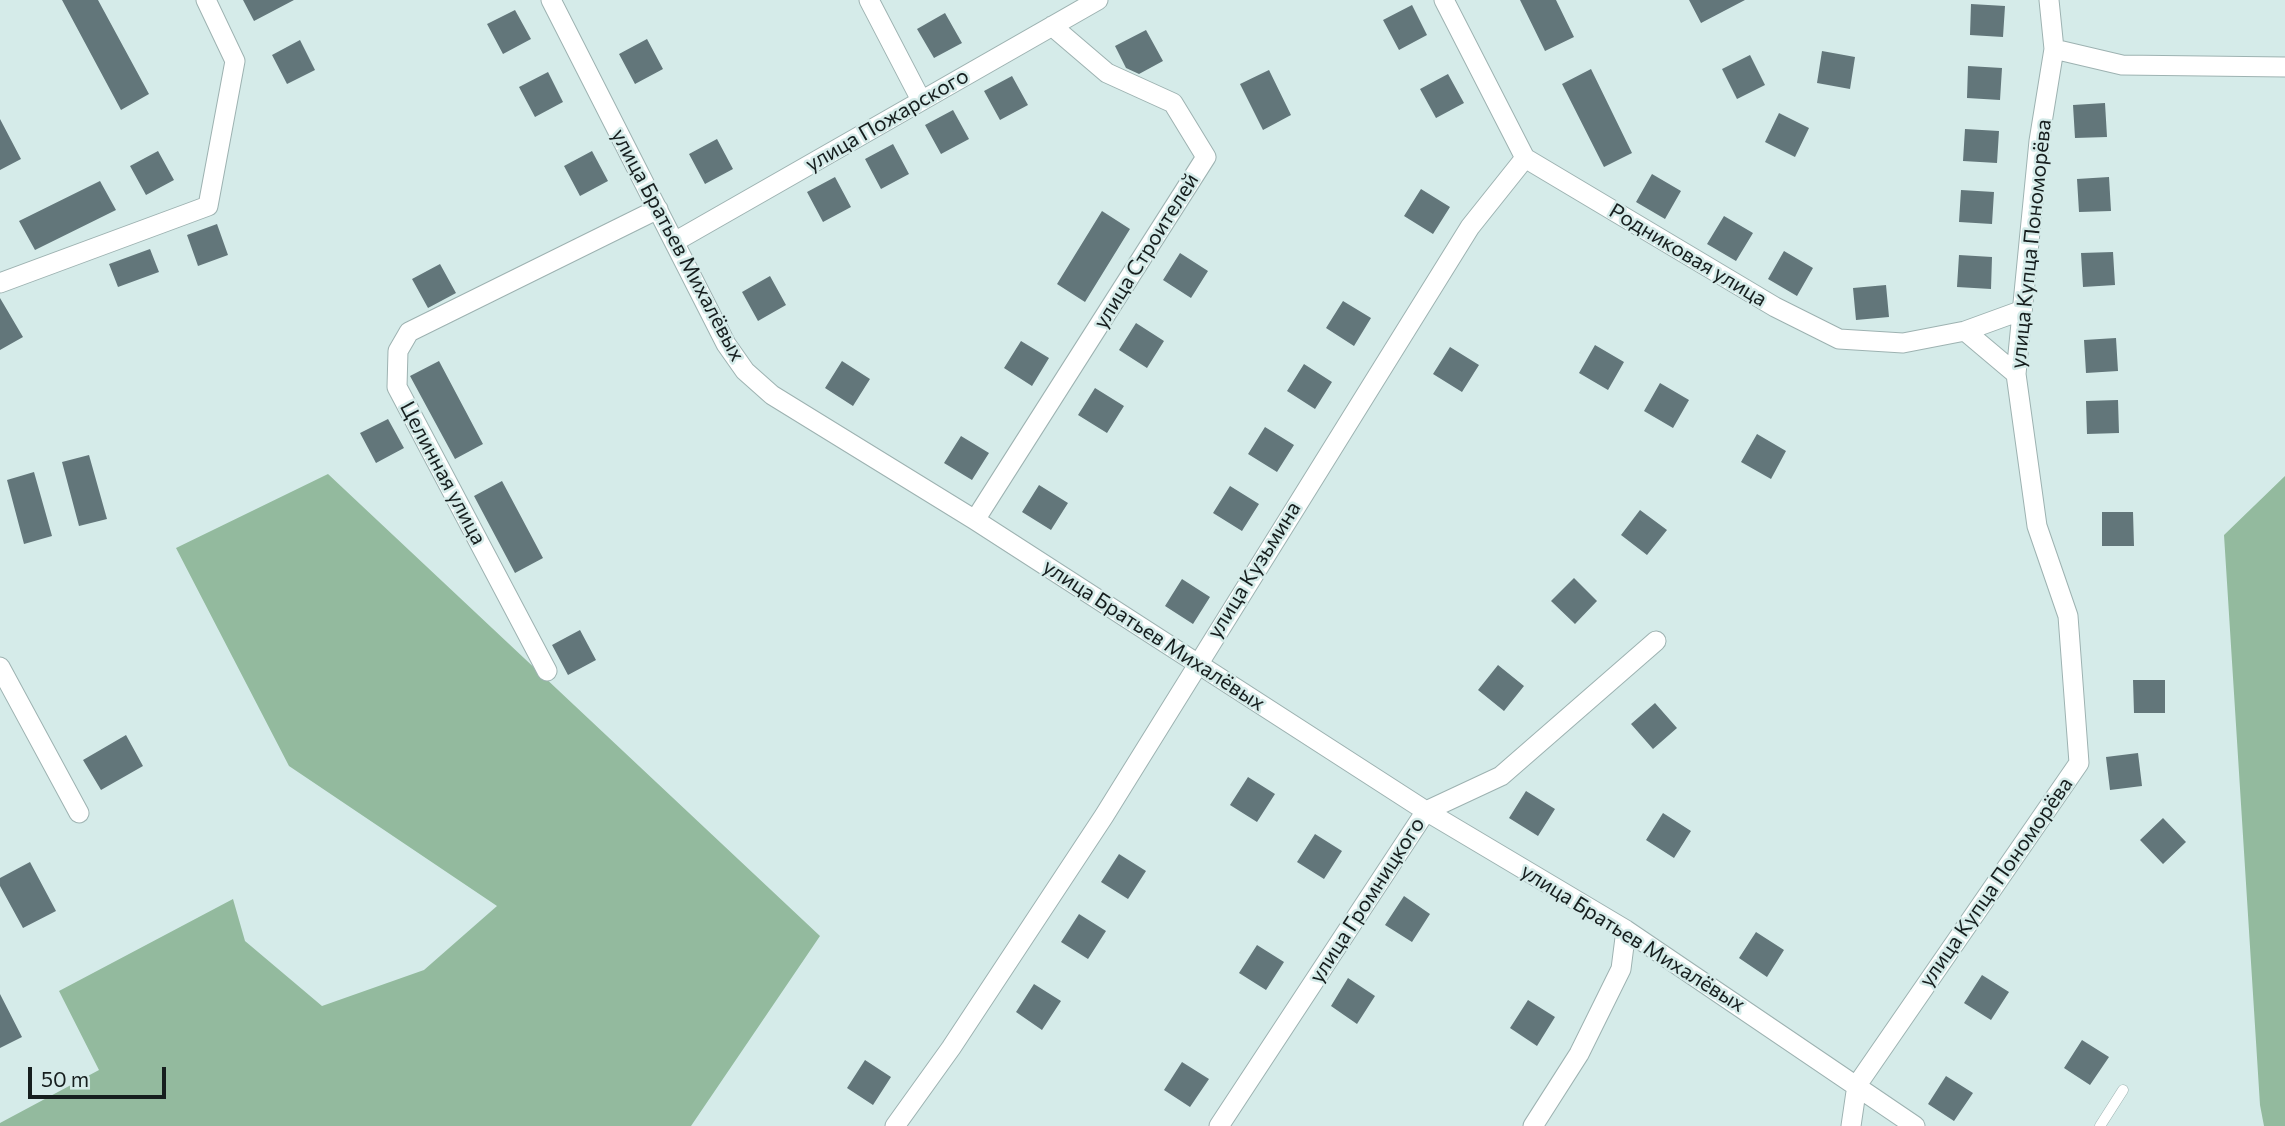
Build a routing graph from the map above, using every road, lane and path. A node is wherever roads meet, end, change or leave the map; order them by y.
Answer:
1 (205, 0) edge
2 (551, 0) edge
3 (869, 0) edge
4 (1098, 0) edge
5 (1444, 0) edge
6 (2049, 0) edge
7 (1052, 26) junction
8 (2054, 50) junction
9 (2285, 66) edge
10 (921, 100) junction
11 (1525, 159) junction
12 (658, 209) junction
13 (676, 240) junction
14 (1, 281) edge
15 (2020, 311) junction
16 (1965, 331) junction
17 (2016, 374) junction
18 (975, 520) junction
19 (1656, 641) dead end
20 (1196, 663) junction
21 (0, 667) edge
22 (547, 671) dead end
23 (1426, 811) junction
24 (79, 813) dead end
25 (1626, 930) junction
26 (1857, 1085) junction
27 (2123, 1090) dead end
28 (895, 1126) edge
29 (1219, 1126) edge
30 (1533, 1126) edge
31 (1851, 1126) edge
32 (1915, 1126) edge
33 (2100, 1126) edge

1 - 14 street
2 - 12 street, улица Братьев Михалёвых
3 - 10 street
4 - 7 street, улица Пожарского
5 - 11 street
6 - 8 street, улица Купца Пономорёва
7 - 10 street, улица Пожарского
7 - 18 street, улица Строителей
8 - 9 street
8 - 15 street, улица Купца Пономорёва
10 - 13 street, улица Пожарского
11 - 16 street, Родниковая улица
11 - 20 street, улица Кузьмина
12 - 13 street, улица Братьев Михалёвых
12 - 22 street, Целинная улица
13 - 18 street, улица Братьев Михалёвых
15 - 16 street, Родниковая улица
15 - 17 street, улица Купца Пономорёва
16 - 17 street
17 - 26 street, улица Купца Пономорёва
18 - 20 street, улица Братьев Михалёвых
19 - 23 street, улица Громницкого
20 - 23 street, улица Братьев Михалёвых
20 - 28 street, улица Кузьмина
21 - 24 street
23 - 25 street, улица Братьев Михалёвых
23 - 29 street, улица Громницкого
25 - 26 street, улица Братьев Михалёвых
25 - 30 street
26 - 31 street
26 - 32 street, улица Братьев Михалёвых
27 - 33 lane

